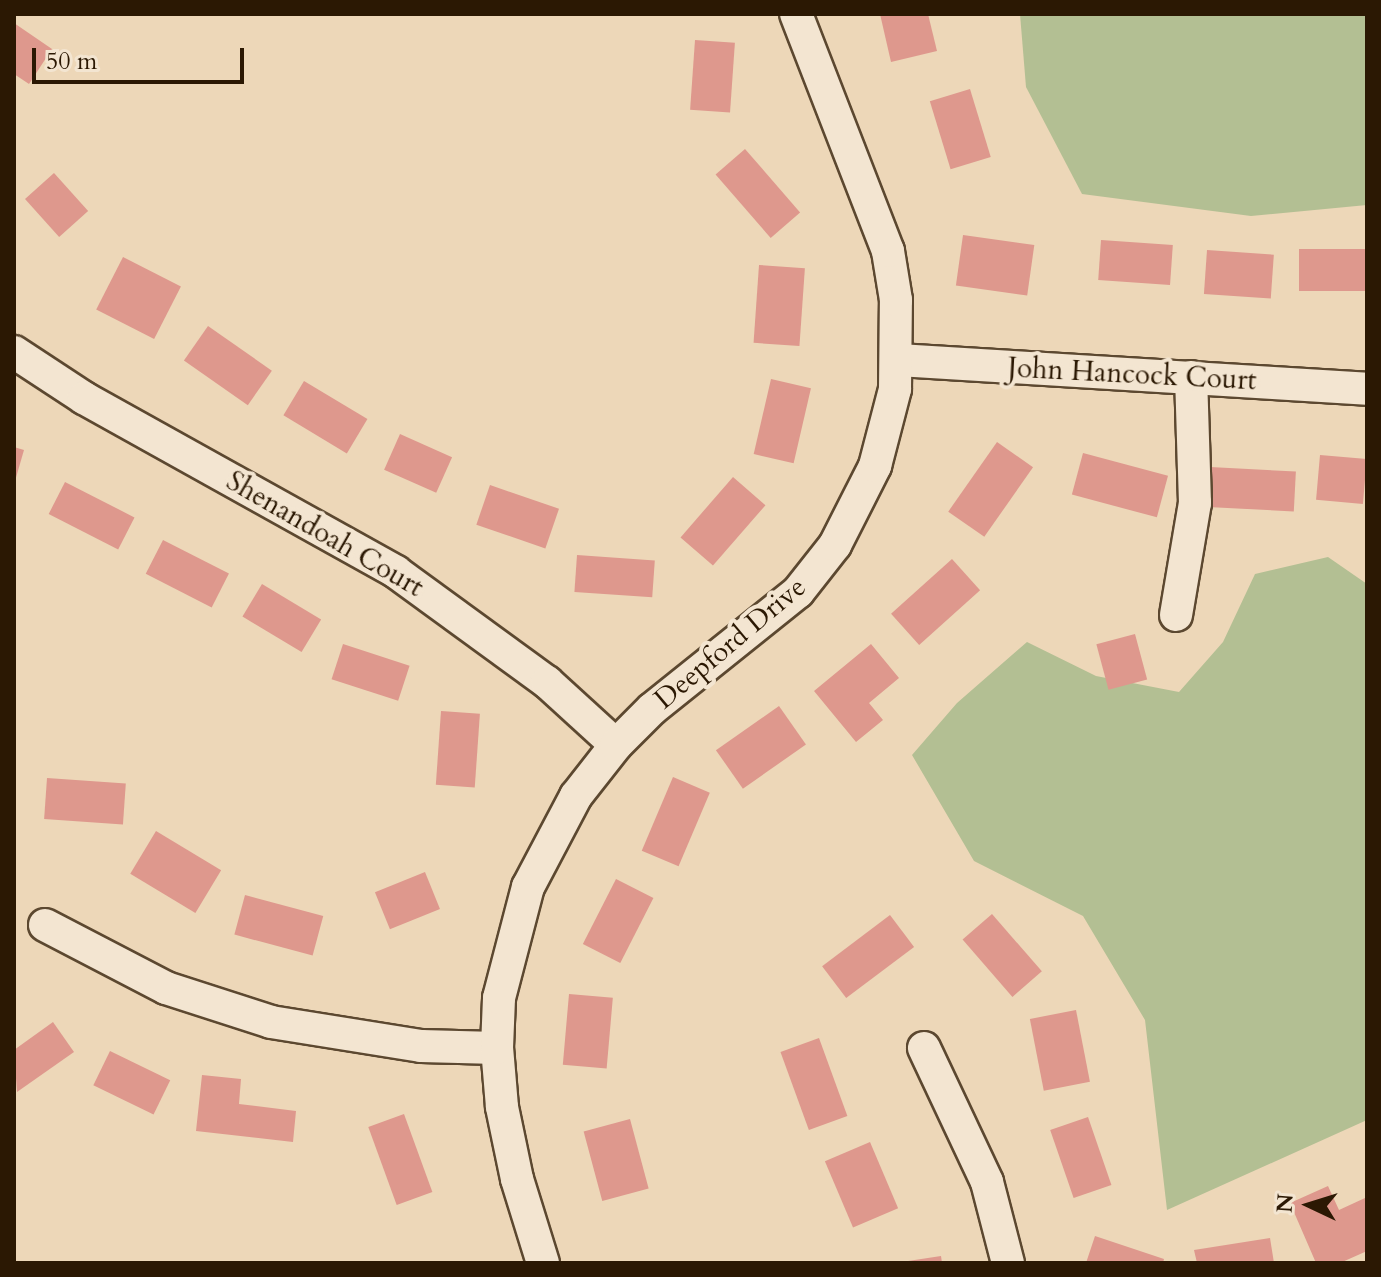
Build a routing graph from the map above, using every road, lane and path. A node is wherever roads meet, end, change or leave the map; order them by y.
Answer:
1 (796, 14) edge
2 (14, 352) edge
3 (898, 360) junction
4 (1191, 377) junction
5 (1367, 389) edge
6 (1176, 615) dead end
7 (616, 745) junction
8 (45, 925) dead end
9 (497, 1048) junction
10 (924, 1048) dead end
11 (543, 1263) edge
12 (1008, 1263) edge

1 - 3 street, Deepford Drive
2 - 7 street, Shenandoah Court
3 - 4 street, John Hancock Court
3 - 7 street, Deepford Drive
4 - 5 street, John Hancock Court
4 - 6 street
7 - 9 street, Deepford Drive
8 - 9 street
9 - 11 street, Deepford Drive
10 - 12 street

